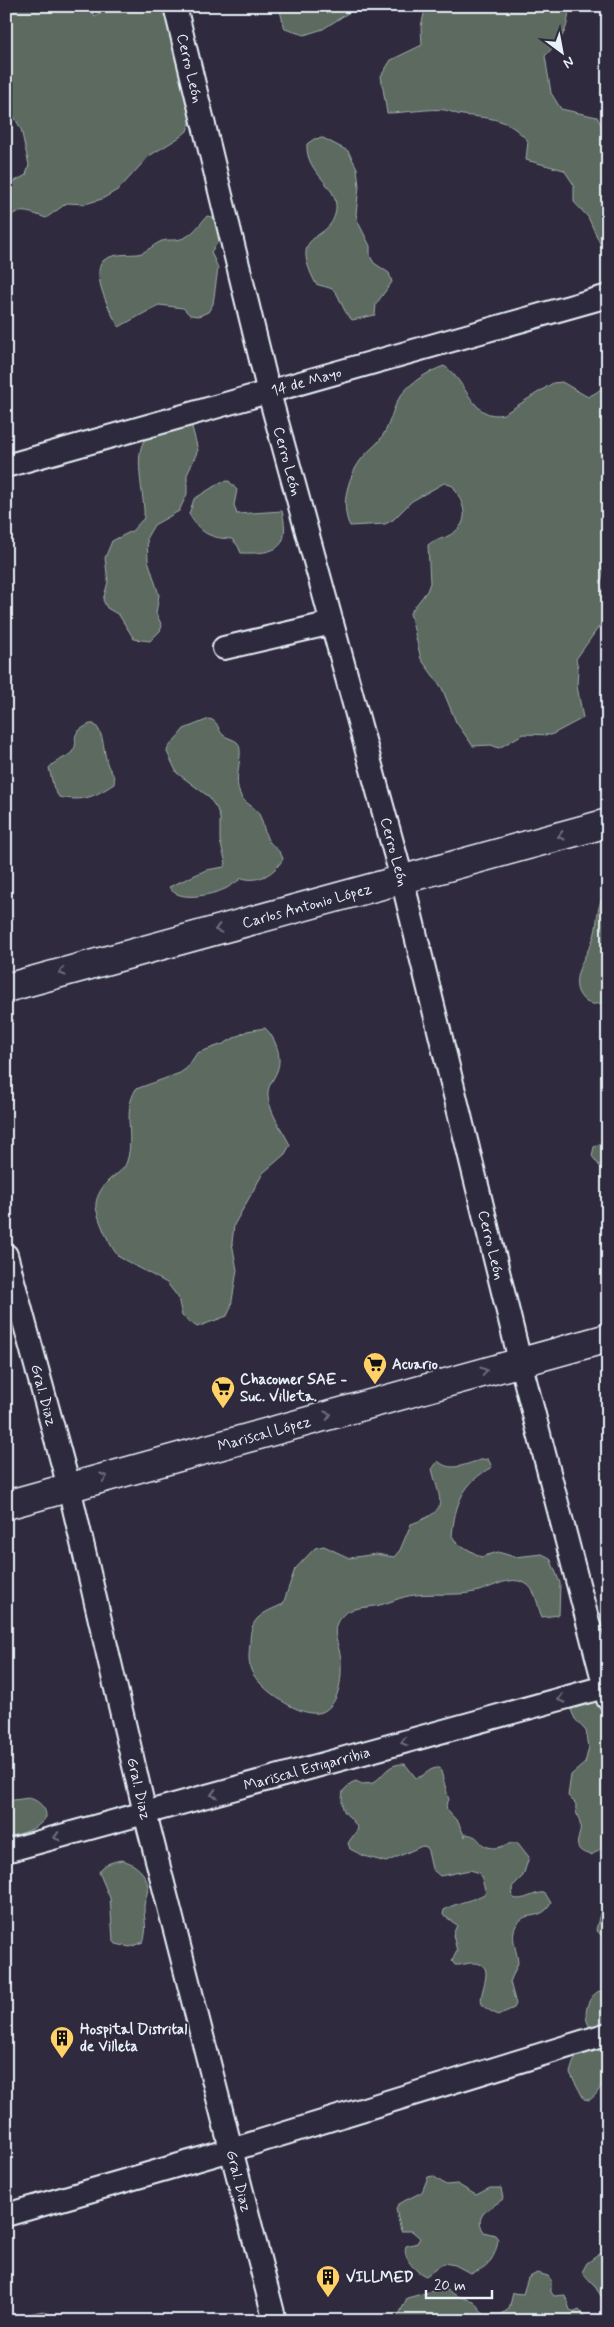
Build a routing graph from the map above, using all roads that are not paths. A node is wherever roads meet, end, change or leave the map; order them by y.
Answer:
1 (175, 6) edge
2 (608, 296) edge
3 (269, 393) junction
4 (6, 466) edge
5 (332, 624) junction
6 (224, 648) dead end
7 (608, 823) edge
8 (402, 879) junction
9 (6, 988) edge
10 (6, 1255) edge
11 (608, 1338) edge
12 (520, 1361) junction
13 (69, 1487) junction
14 (6, 1505) edge
15 (607, 1691) edge
16 (144, 1813) junction
17 (6, 1851) edge
18 (608, 2034) edge
19 (231, 2150) junction
20 (6, 2215) edge
21 (275, 2321) edge

1 - 3 street, Cerro León
2 - 3 street, 14 de Mayo
3 - 4 street, 14 de Mayo
3 - 5 street, Cerro León
5 - 6 street
5 - 8 street, Cerro León
7 -> 8 main road, Carlos Antonio López
8 -> 9 main road, Carlos Antonio López
8 - 12 street, Cerro León
10 - 13 street, Gral. Diaz
11 - 12 main road, Mariscal López
13 -> 12 main road, Mariscal López
12 - 15 street, Cerro León
13 - 14 main road, Mariscal López
13 - 16 street, Gral. Diaz
15 -> 16 street, Mariscal Estigarribia
16 -> 17 street, Mariscal Estigarribia
16 - 19 street, Gral. Diaz
18 - 19 street
19 - 20 street
19 - 21 street, Gral. Diaz

